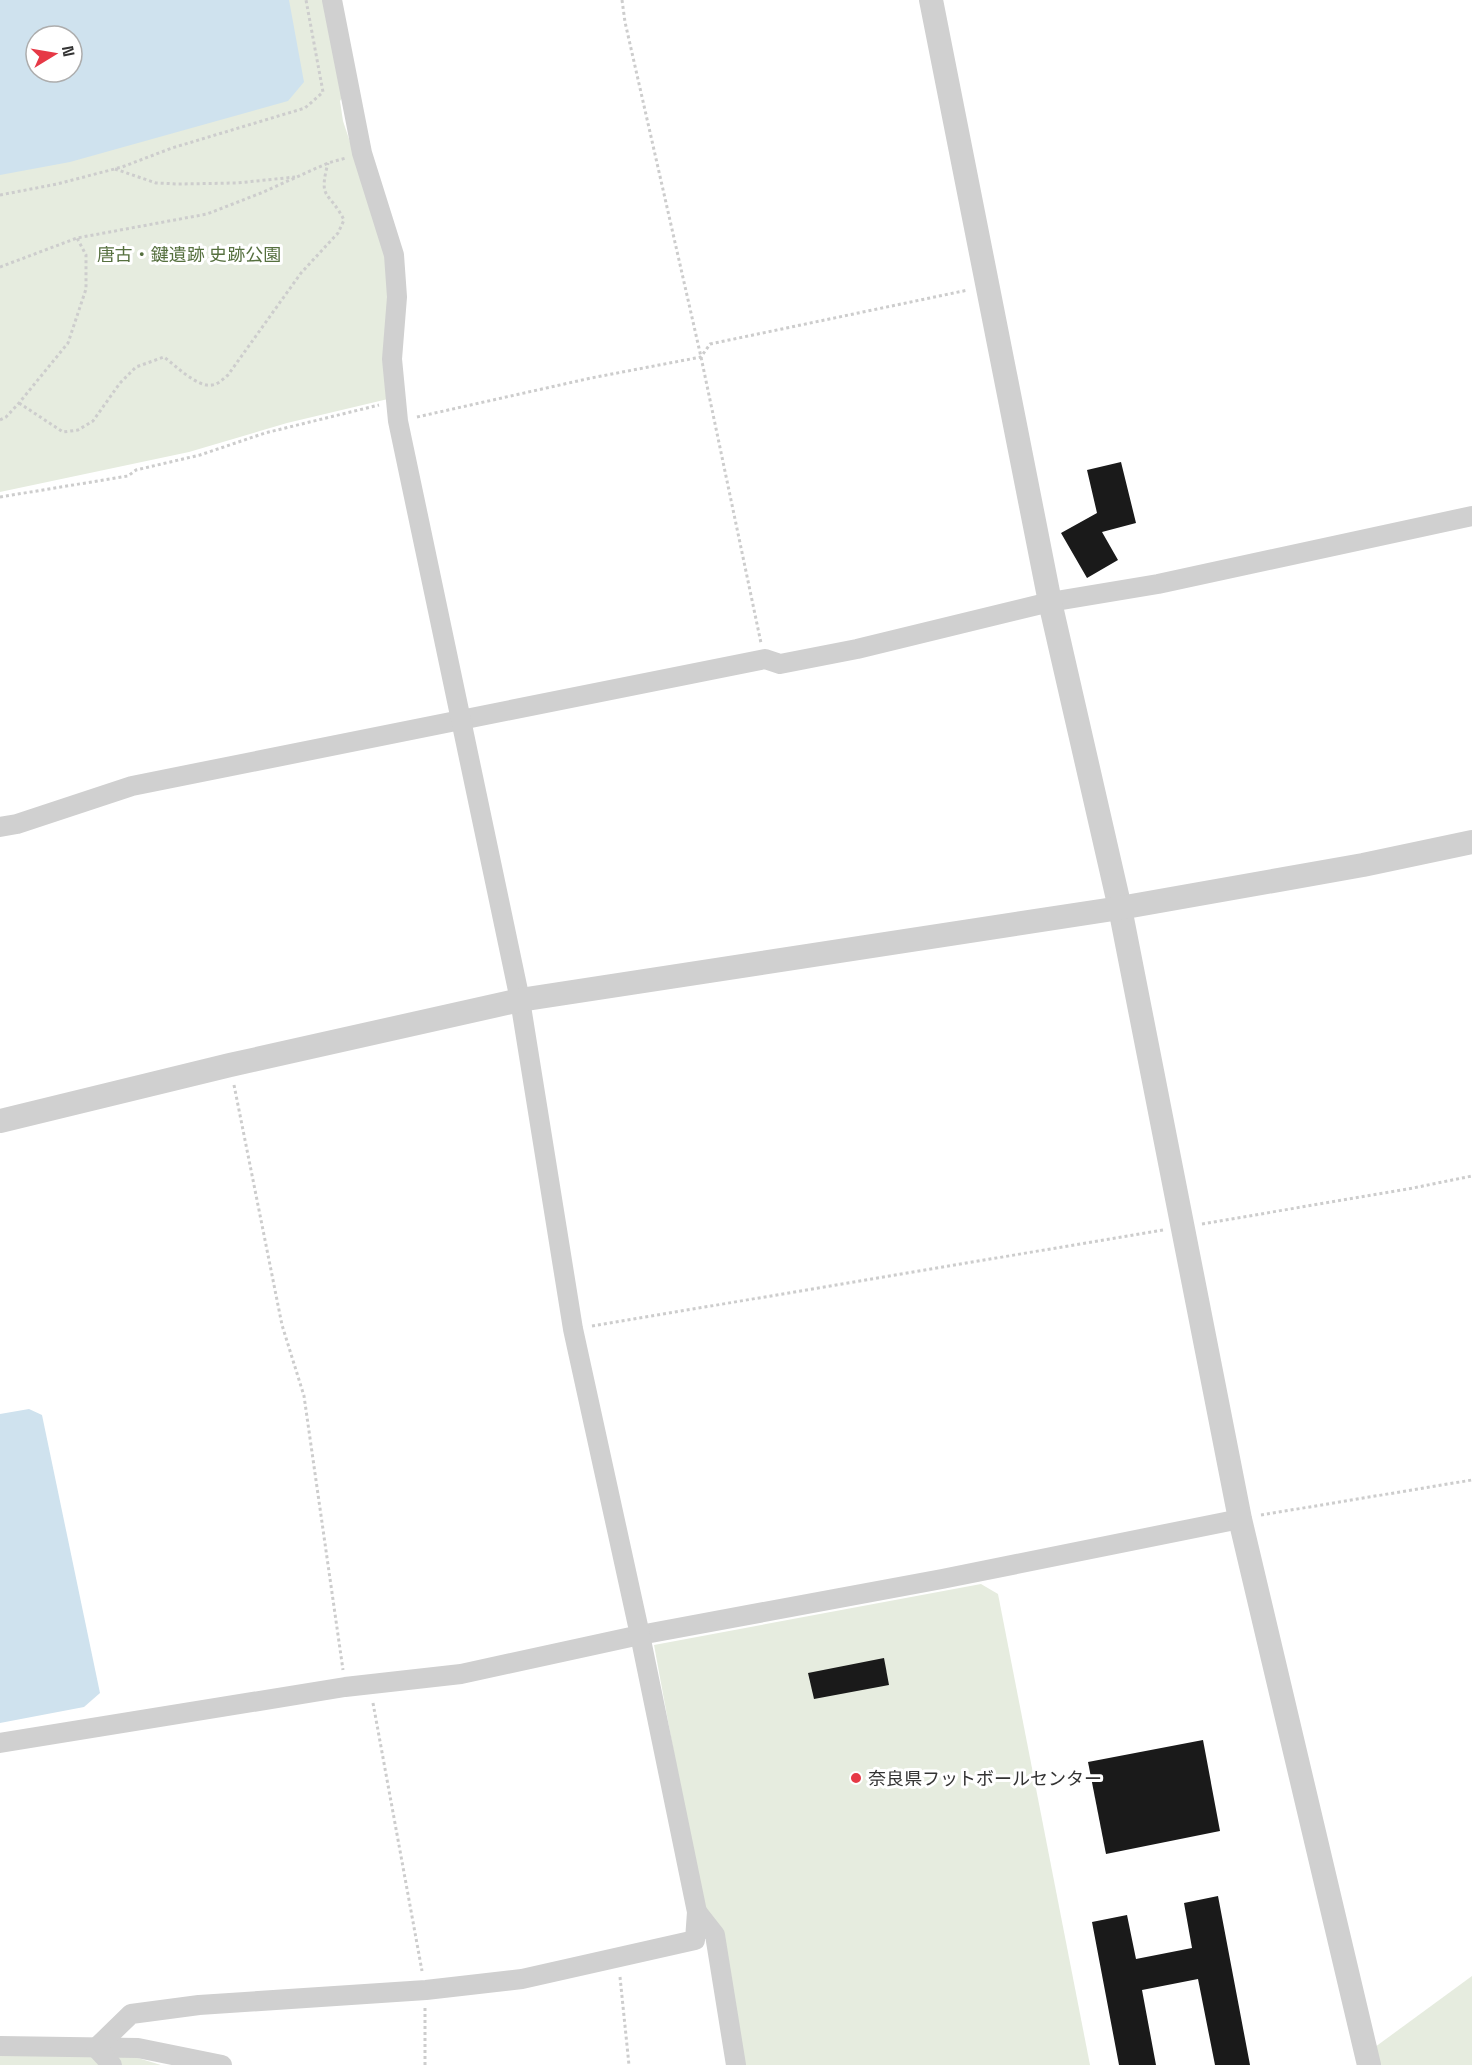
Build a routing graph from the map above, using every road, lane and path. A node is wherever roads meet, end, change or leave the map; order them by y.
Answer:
1 (306, 0) edge
2 (332, 0) edge
3 (622, 0) edge
4 (931, 0) edge
5 (362, 153) junction
6 (328, 163) junction
7 (114, 169) junction
8 (299, 177) junction
9 (0, 195) edge
10 (77, 238) junction
11 (0, 267) edge
12 (989, 286) junction
13 (701, 357) junction
14 (19, 403) junction
15 (396, 411) junction
16 (0, 420) edge
17 (0, 497) edge
18 (1472, 516) edge
19 (1050, 602) junction
20 (765, 659) junction
21 (462, 720) junction
22 (0, 827) edge
23 (1472, 842) edge
24 (1120, 908) junction
25 (520, 1000) junction
26 (230, 1065) junction
27 (0, 1121) edge
28 (1472, 1176) edge
29 (1182, 1227) junction
30 (573, 1329) junction
31 (1472, 1480) edge
32 (1240, 1519) junction
33 (640, 1635) junction
34 (370, 1684) junction
35 (345, 1687) junction
36 (0, 1743) edge
37 (697, 1912) junction
38 (618, 1957) junction
39 (426, 1990) junction
40 (0, 2046) edge
41 (96, 2048) junction
42 (112, 2065) edge
43 (222, 2065) edge
44 (424, 2065) edge
45 (629, 2065) edge
46 (736, 2065) edge
47 (1369, 2065) edge

1 - 7 path
2 - 5 street
3 - 13 path
4 - 12 street
5 - 6 path
5 - 15 street
6 - 8 path
6 - 14 path
7 - 8 path
7 - 9 path
8 - 10 path
10 - 11 path
10 - 14 path
12 - 13 path
12 - 19 street
13 - 15 path
13 - 20 path
14 - 16 path
15 - 17 path
15 - 21 street
18 - 19 street
19 - 20 street
19 - 24 street
20 - 21 street
21 - 22 street
21 - 25 street
23 - 24 street
24 - 25 street
24 - 29 street
25 - 26 street
25 - 30 street
26 - 27 street
26 - 35 path
28 - 29 path
29 - 30 path
29 - 32 street
30 - 33 street
31 - 32 path
32 - 33 street
32 - 47 street
33 - 34 street
33 - 37 street
34 - 35 street
34 - 39 path
35 - 36 street
37 - 38 street
37 - 46 street
38 - 39 street
38 - 45 path
39 - 41 street
39 - 44 path
40 - 41 street
41 - 42 street
41 - 43 street

